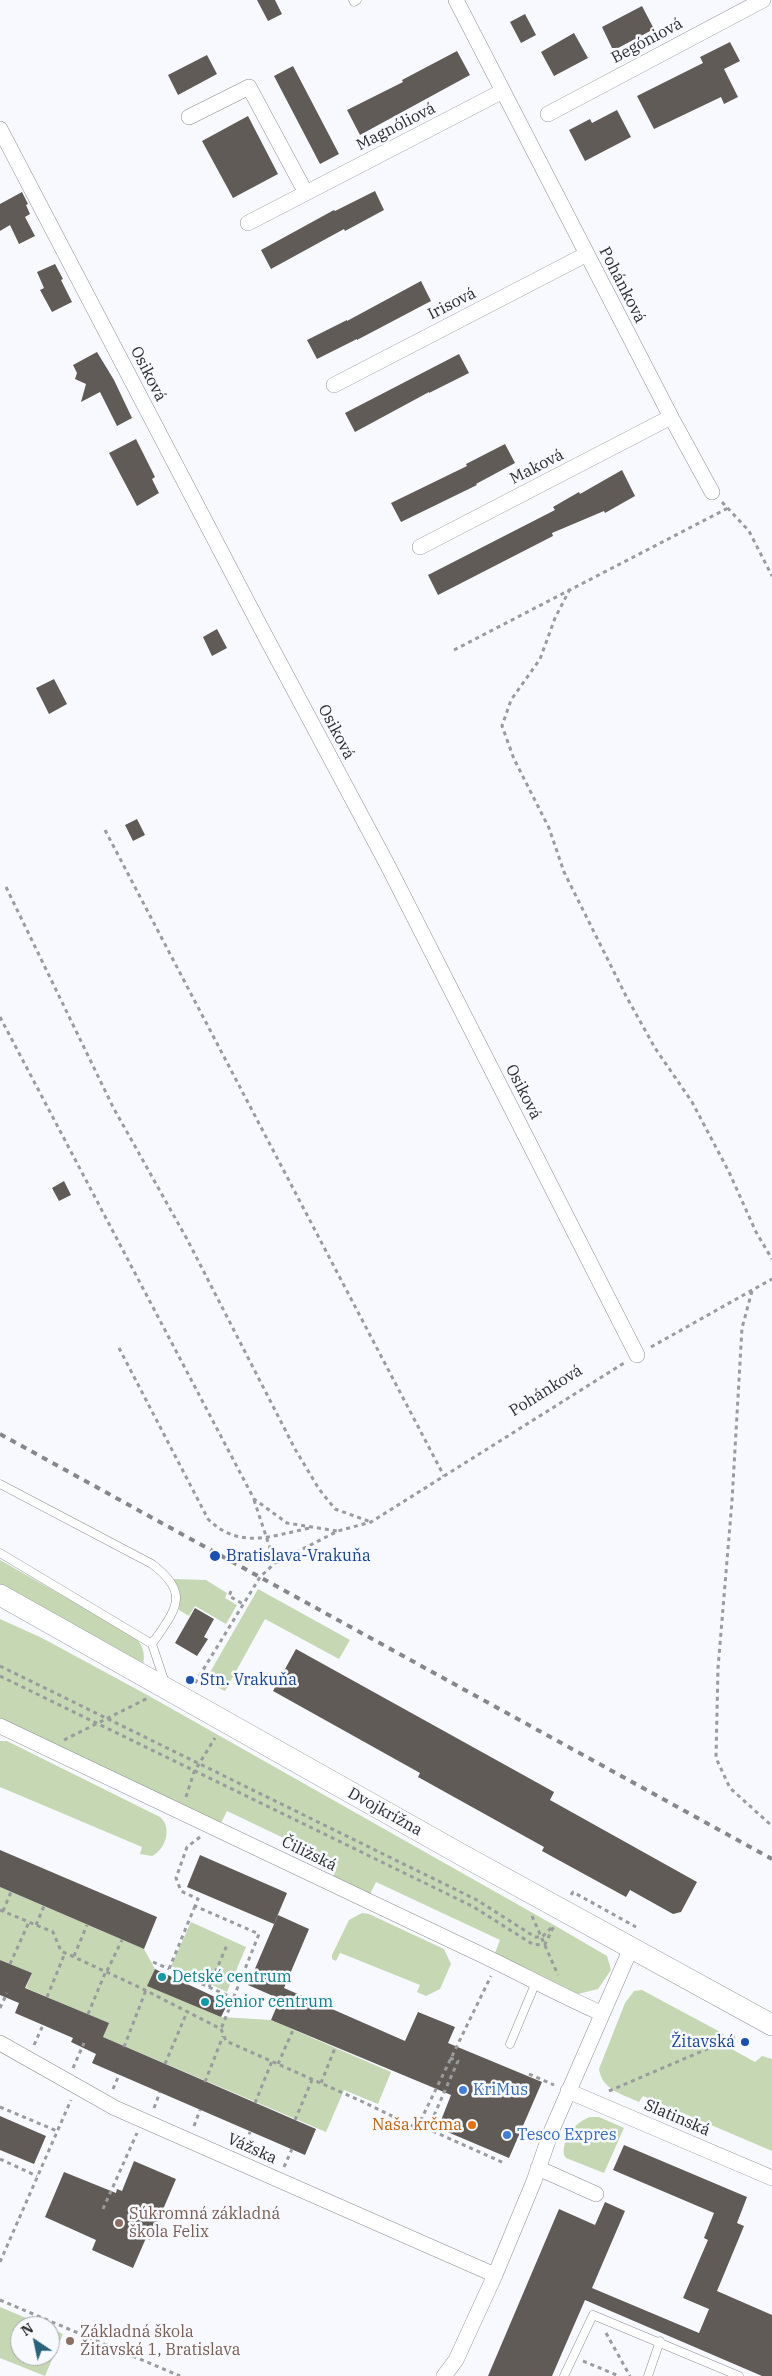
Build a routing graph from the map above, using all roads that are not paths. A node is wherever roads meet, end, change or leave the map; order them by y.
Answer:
1 (353, 0) edge
2 (358, 0) edge
3 (456, 0) edge
4 (763, 0) edge
5 (503, 91) junction
6 (548, 114) dead end
7 (189, 117) dead end
8 (0, 128) edge
9 (306, 193) junction
10 (248, 223) dead end
11 (587, 254) junction
12 (334, 385) dead end
13 (671, 417) junction
14 (712, 492) road end
15 (420, 547) dead end
16 (637, 1355) road end
17 (0, 1484) edge
18 (0, 1552) edge
19 (0, 1595) edge
20 (152, 1644) junction
21 (159, 1693) junction
22 (0, 1726) edge
23 (631, 1948) junction
24 (536, 1982) junction
25 (602, 2013) junction
26 (772, 2025) edge
27 (0, 2043) edge
28 (510, 2044) dead end
29 (561, 2088) junction
30 (538, 2168) junction
31 (772, 2178) edge
32 (596, 2194) dead end
33 (496, 2274) junction
34 (660, 2341) junction
35 (444, 2376) edge
36 (564, 2376) edge
37 (648, 2376) edge
38 (739, 2376) edge

1 - 2 lane
3 - 5 street, Pohánková
4 - 6 street, Begóniová
5 - 9 street, Magnóliová
5 - 11 street, Pohánková
7 - 9 street
8 - 16 street, Osiková
9 - 10 street, Magnóliová
11 - 12 street, Irisová
11 - 13 street, Pohánková
13 - 14 street, Pohánková
13 - 15 street, Maková
17 - 20 lane
18 - 20 lane
19 - 21 street, Dvojkrížna
20 - 21 lane
21 - 23 street, Dvojkrížna
22 - 24 street, Čiližská
23 - 25 street
23 - 26 street, Dvojkrížna
24 - 25 street, Čiližská
24 - 28 lane
25 - 29 street
27 - 33 street, Vážska
29 - 30 street
29 - 31 street, Slatinská
30 - 32 street
30 - 33 street
33 - 35 street
34 - 36 lane
34 - 37 lane
34 - 38 lane

